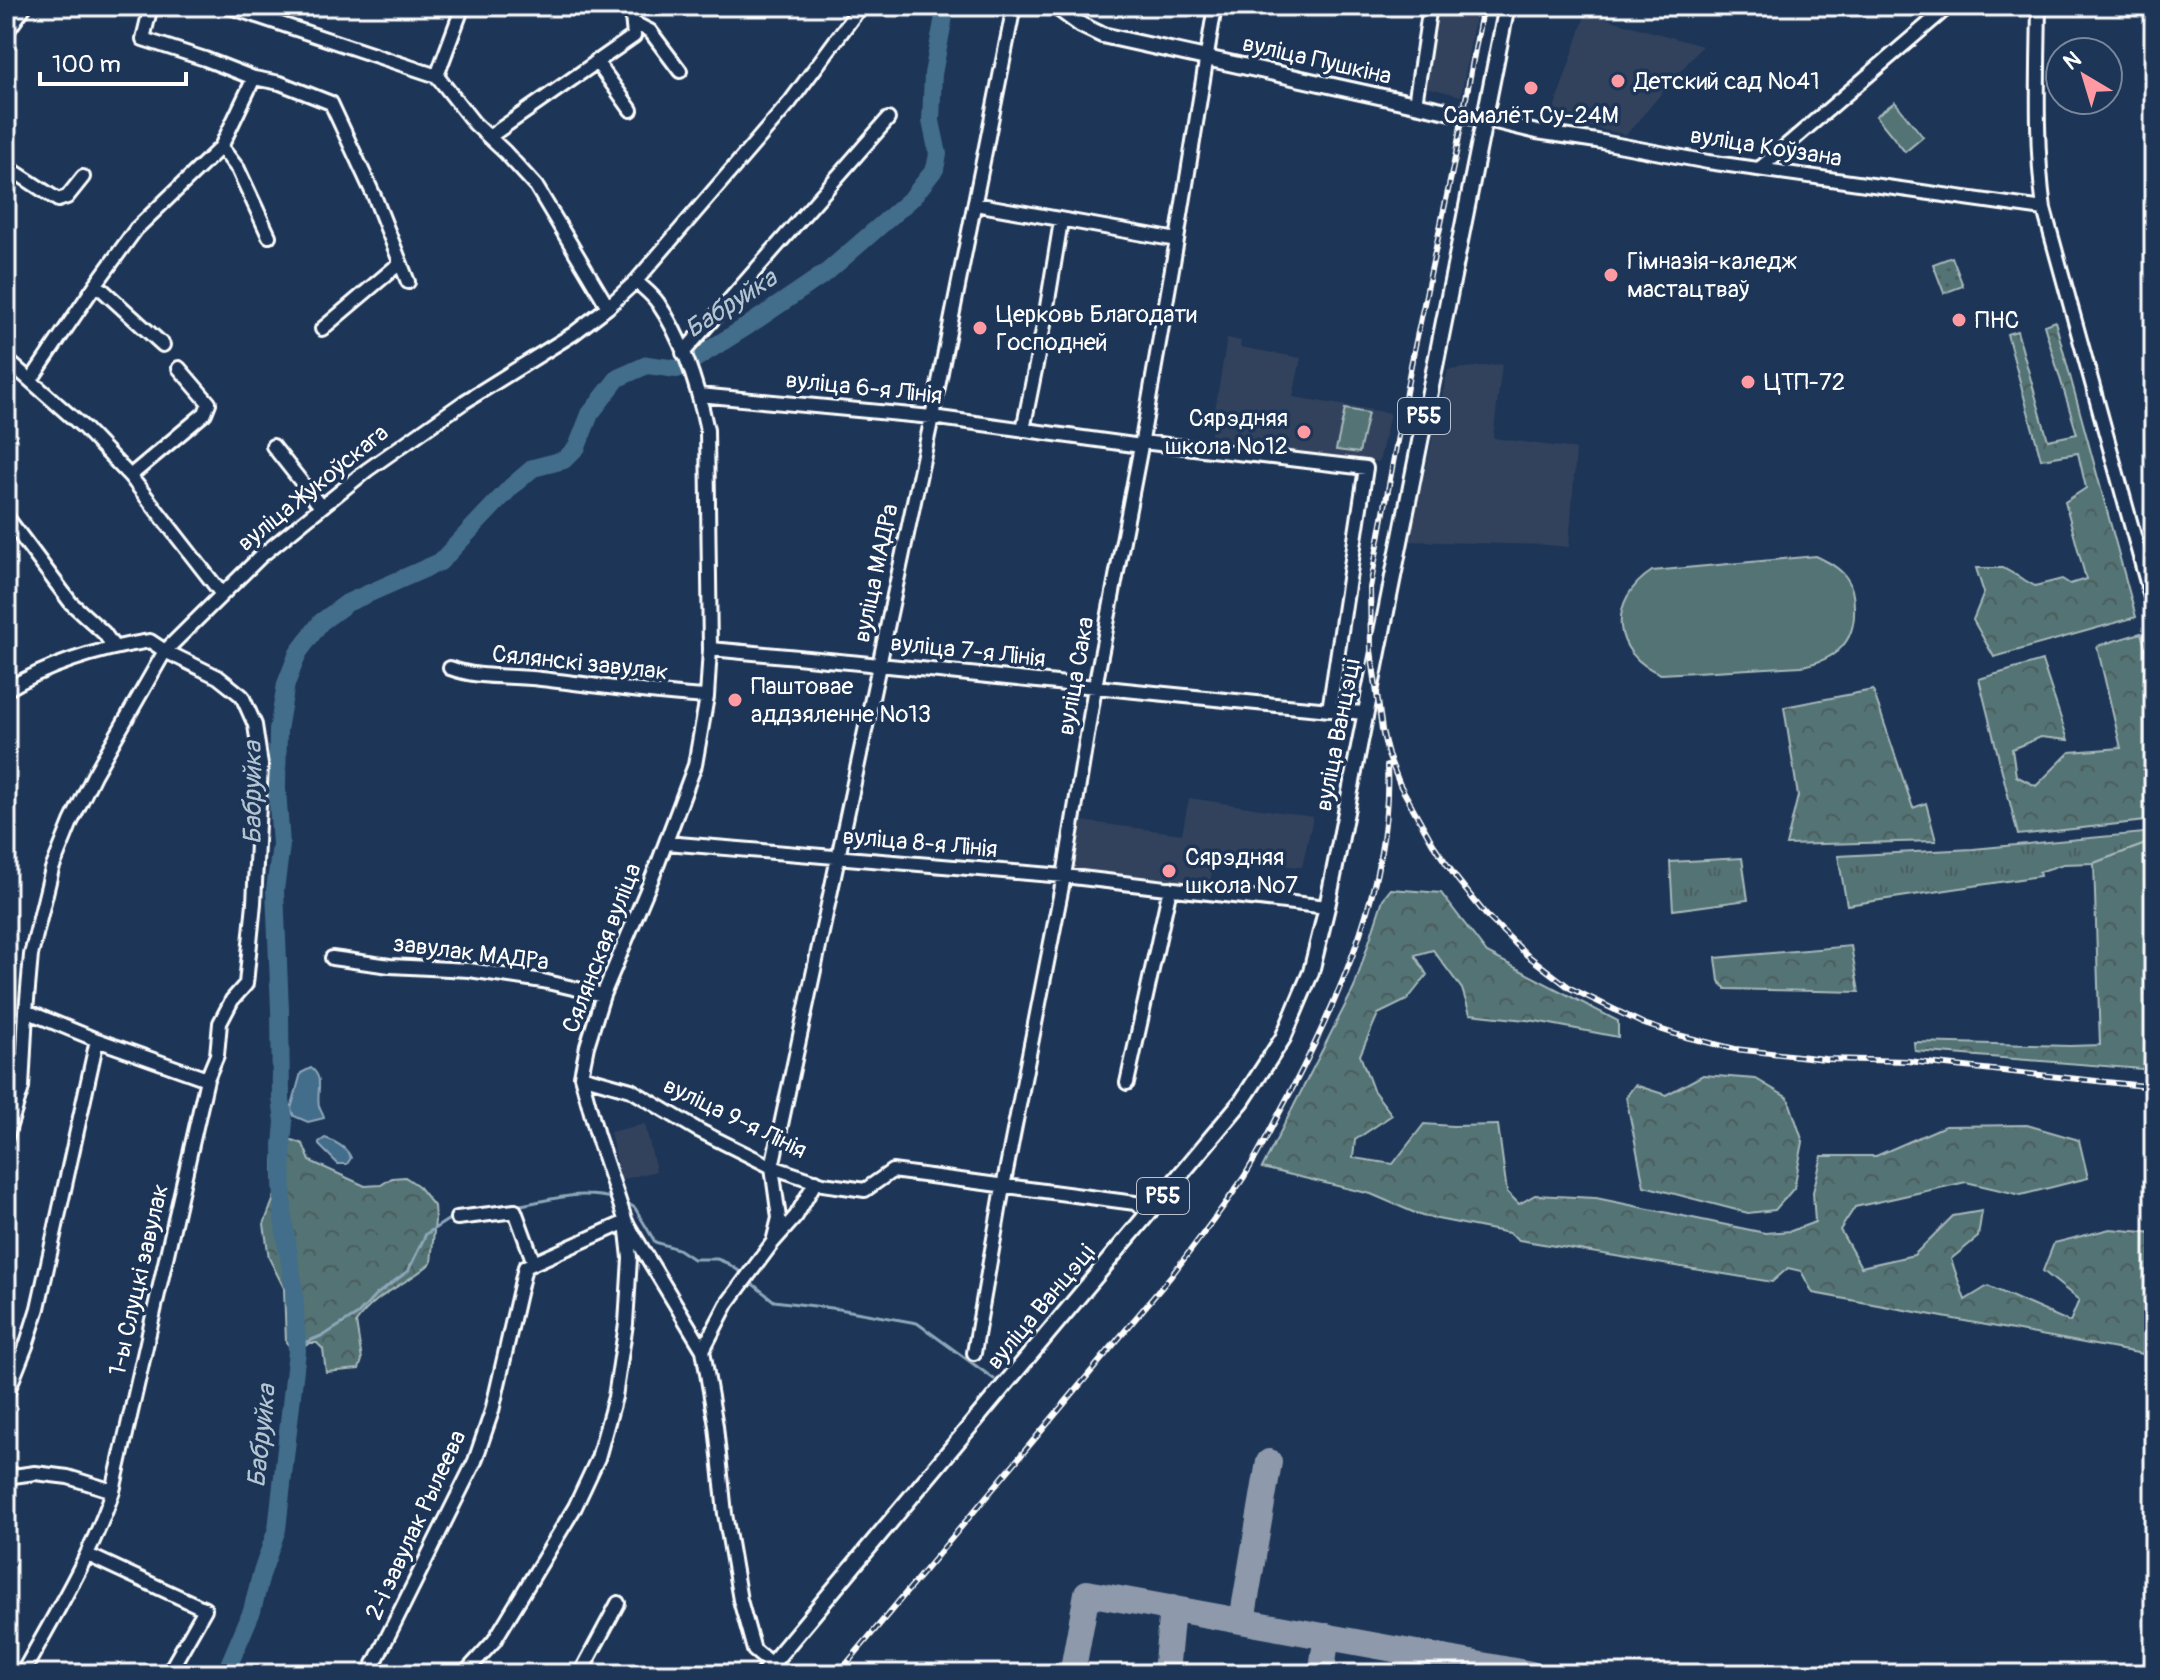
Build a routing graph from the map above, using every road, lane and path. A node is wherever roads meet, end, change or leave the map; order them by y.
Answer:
1 (25, 6) edge
2 (151, 6) edge
3 (227, 6) edge
4 (631, 6) edge
5 (861, 6) edge
6 (1014, 6) edge
7 (1215, 6) edge
8 (1430, 6) edge
9 (1507, 6) edge
10 (1949, 6) edge
11 (2039, 6) edge
12 (463, 8) edge
13 (1061, 8) edge
14 (634, 23) junction
15 (6, 33) edge
16 (1207, 58) junction
17 (596, 61) junction
18 (680, 71) dead end
19 (437, 76) junction
20 (254, 78) junction
21 (1415, 104) junction
22 (631, 110) dead end
23 (888, 119) dead end
24 (1483, 119) junction
25 (489, 137) junction
26 (221, 147) junction
27 (6, 166) edge
28 (1759, 169) junction
29 (83, 177) dead end
30 (975, 204) junction
31 (2044, 209) junction
32 (1061, 221) junction
33 (269, 236) dead end
34 (1177, 240) junction
35 (400, 263) junction
36 (636, 281) junction
37 (408, 282) dead end
38 (96, 284) junction
39 (608, 307) junction
40 (322, 329) dead end
41 (163, 345) dead end
42 (683, 353) junction
43 (6, 359) edge
44 (179, 368) dead end
45 (31, 380) junction
46 (699, 395) junction
47 (932, 417) junction
48 (1023, 430) junction
49 (1141, 444) junction
50 (273, 446) dead end
51 (1366, 468) joint
52 (130, 476) junction
53 (321, 507) junction
54 (7, 520) edge
55 (221, 593) junction
56 (2154, 608) edge
57 (114, 647) junction
58 (710, 649) junction
59 (165, 651) junction
60 (880, 664) junction
61 (450, 668) dead end
62 (1095, 687) junction
63 (6, 690) edge
64 (707, 697) junction
65 (1329, 710) junction
66 (1365, 713) junction
67 (666, 843) junction
68 (837, 859) junction
69 (1064, 876) junction
70 (1170, 888) junction
71 (1327, 907) junction
72 (332, 958) dead end
73 (603, 995) junction
74 (26, 1011) junction
75 (97, 1040) junction
76 (581, 1076) junction
77 (207, 1079) junction
78 (1127, 1083) dead end
79 (6, 1138) edge
80 (772, 1167) junction
81 (816, 1181) junction
82 (1003, 1187) junction
83 (1150, 1212) junction
84 (457, 1218) dead end
85 (626, 1222) junction
86 (773, 1242) junction
87 (534, 1263) junction
88 (703, 1350) junction
89 (974, 1353) dead end
90 (6, 1396) edge
91 (6, 1477) edge
92 (113, 1491) junction
93 (88, 1555) junction
94 (618, 1603) dead end
95 (767, 1669) edge
96 (585, 1672) edge
97 (22, 1674) edge
98 (168, 1674) edge
99 (369, 1674) edge
100 (464, 1674) edge

1 - 15 street
2 - 20 street
3 - 19 street
4 - 14 street
5 - 36 street, вуліца Жукоўскага
6 - 30 street, вуліца МАДРа
7 - 16 street, вуліца Сака
8 - 21 street
9 - 24 main road, вуліца Ванцэці / Р55
10 - 28 street
11 - 31 street
12 - 19 street
13 - 16 main road, вуліца Пушкіна
14 - 17 street
14 - 18 street
16 - 21 main road, вуліца Пушкіна
16 - 34 street, вуліца Сака
17 - 22 street
17 - 25 street
19 - 25 street
20 - 26 street
20 - 35 street
21 - 24 main road, вуліца Пушкіна
23 - 42 street
24 - 28 street, вуліца Коўзана
24 - 66 main road, вуліца Ванцэці / Р55
25 - 39 street
26 - 33 street
26 - 38 street
27 - 29 street
28 - 31 street, вуліца Коўзана
30 - 32 street
30 - 47 street, вуліца МАДРа
31 - 56 street
32 - 34 street
32 - 48 street
34 - 49 street, вуліца Сака
35 - 37 street
35 - 40 street
36 - 39 street, вуліца Жукоўскага
36 - 42 street, Сялянская вуліца
38 - 41 street
38 - 45 street
39 - 53 street, вуліца Жукоўскага
42 - 46 street, Сялянская вуліца
43 - 45 street
44 - 52 street
45 - 52 street
46 - 47 street, вуліца 6-я Лінія
46 - 58 street, Сялянская вуліца
47 - 48 street, вуліца 6-я Лінія
47 - 60 street, вуліца МАДРа
48 - 49 street, вуліца 6-я Лінія
49 - 51 street, вуліца 6-я Лінія
49 - 62 street, вуліца Сака
50 - 53 street
51 - 65 street, вуліца Ванцэці
52 - 55 street
53 - 55 street, вуліца Жукоўскага
54 - 57 street
55 - 59 street, вуліца Жукоўскага
57 - 59 street, 1-ы Слуцкі завулак
57 - 63 street, 1-ы Слуцкі завулак
58 - 60 street, вуліца 7-я Лінія
58 - 64 street, Сялянская вуліца
59 - 74 street, вуліца Жукоўскага
59 - 77 street, 1-ы Слуцкі завулак
60 - 62 street, вуліца 7-я Лінія
60 - 68 street, вуліца МАДРа
61 - 64 street, Сялянскі завулак
62 - 65 street, вуліца 7-я Лінія
62 - 69 street, вуліца Сака
64 - 67 street, Сялянская вуліца
65 - 66 street, вуліца 7-я Лінія
66 - 71 main road, вуліца Ванцэці / Р55
67 - 68 street, вуліца 8-я Лінія
67 - 73 street, Сялянская вуліца
68 - 69 street, вуліца 8-я Лінія
68 - 80 street, вуліца МАДРа
69 - 70 street, вуліца 8-я Лінія
69 - 82 street, вуліца Сака
70 - 71 street, вуліца 8-я Лінія
70 - 78 street
71 - 83 main road, вуліца Ванцэці / Р55
72 - 73 street, завулак МАДРа
73 - 76 street, Сялянская вуліца
74 - 75 street
74 - 79 street, вуліца Жукоўскага
75 - 77 street
75 - 90 street
76 - 80 street, вуліца 9-я Лінія
76 - 85 street, Сялянская вуліца
77 - 92 street, 1-ы Слуцкі завулак
80 - 81 street, вуліца 9-я Лінія
80 - 86 street, вуліца МАДРа
81 - 82 street, вуліца 9-я Лінія
81 - 86 street
82 - 83 street, вуліца 9-я Лінія
82 - 89 street, вуліца Сака
83 - 95 main road, вуліца Ванцэці / Р55
84 - 87 street
85 - 87 street
85 - 88 street, Сялянская вуліца
85 - 100 street
86 - 88 street
87 - 99 street, 2-і завулак Рылеева
88 - 95 street, Сялянская вуліца
91 - 92 street
92 - 93 street, 1-ы Слуцкі завулак
93 - 97 street, 1-ы Слуцкі завулак
93 - 98 street
94 - 96 street

